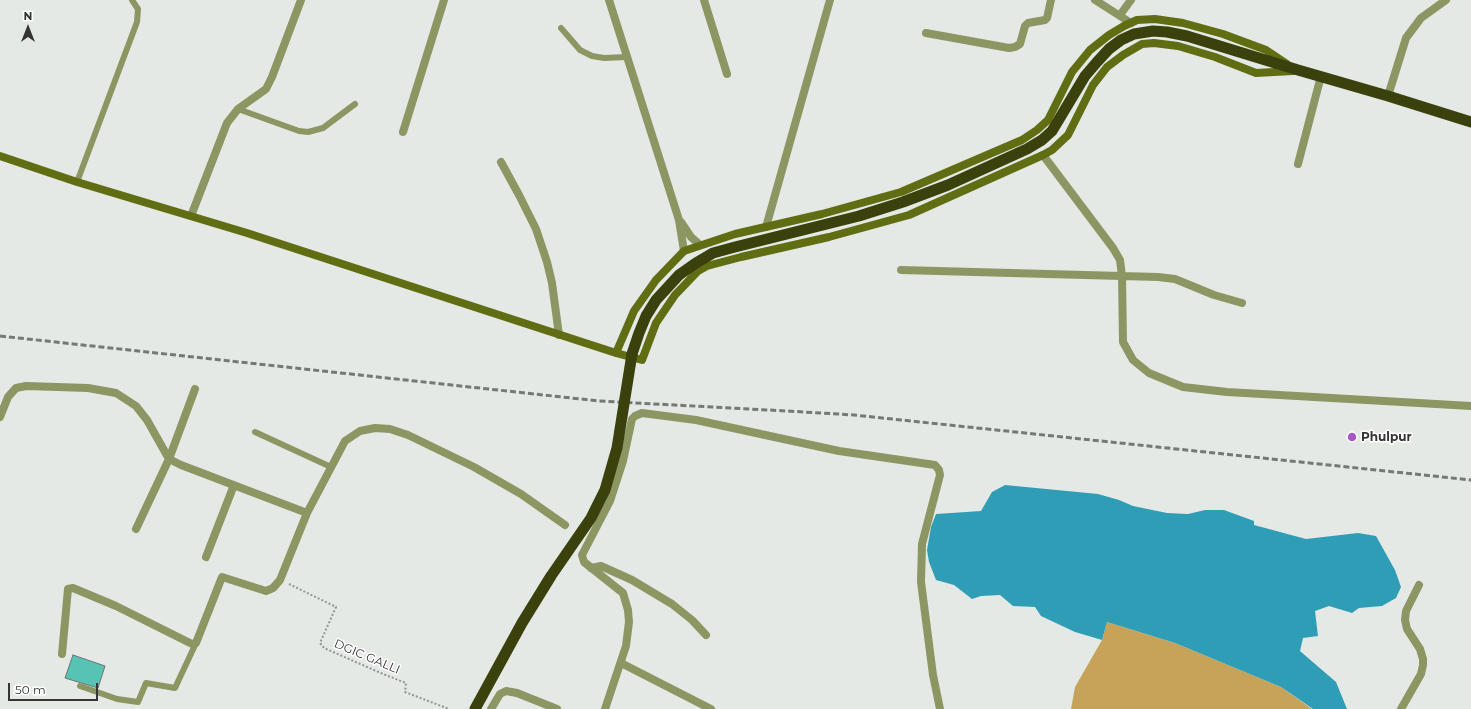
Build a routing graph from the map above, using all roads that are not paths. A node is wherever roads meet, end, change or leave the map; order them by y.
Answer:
1 (132, 0) edge
2 (301, 0) edge
3 (444, 0) edge
4 (609, 0) edge
5 (704, 0) edge
6 (830, 0) edge
7 (1051, 0) edge
8 (1095, 0) edge
9 (1132, 0) edge
10 (1446, 0) edge
11 (1120, 15) junction
12 (1131, 23) junction
13 (561, 28) dead end
14 (926, 33) dead end
15 (627, 57) junction
16 (1298, 70) junction
17 (727, 74) dead end
18 (1321, 76) junction
19 (1388, 96) junction
20 (355, 104) dead end
21 (238, 109) junction
22 (1471, 122) edge
23 (403, 132) dead end
24 (1043, 155) junction
25 (0, 156) edge
26 (501, 162) dead end
27 (1298, 164) dead end
28 (77, 182) junction
29 (191, 216) junction
30 (679, 220) junction
31 (766, 227) junction
32 (700, 245) junction
33 (684, 251) junction
34 (901, 270) dead end
35 (1122, 276) junction
36 (1242, 303) dead end
37 (558, 335) junction
38 (616, 353) junction
39 (195, 389) dead end
40 (1471, 406) edge
41 (0, 417) edge
42 (255, 432) dead end
43 (169, 459) junction
44 (331, 467) junction
45 (234, 485) junction
46 (307, 513) junction
47 (565, 525) dead end
48 (136, 529) dead end
49 (206, 557) dead end
50 (591, 568) junction
51 (1419, 585) dead end
52 (706, 635) dead end
53 (196, 643) junction
54 (62, 654) dead end
55 (621, 663) junction
56 (80, 686) dead end
57 (475, 709) edge
58 (491, 709) edge
59 (557, 709) edge
60 (605, 709) edge
61 (711, 709) edge
62 (940, 709) edge
63 (1401, 709) edge

1 - 28 lane
2 - 21 street
3 - 23 street
4 - 15 street
5 - 17 street
6 - 31 street
7 - 14 street
8 - 11 street
9 - 11 street
10 - 19 street
11 - 12 street
12 - 16 main road
12 - 31 main road
13 - 15 lane
15 - 30 street
16 - 18 highway
16 - 24 main road
16 - 57 highway, bridge
18 - 19 highway
18 - 27 street
19 - 22 highway
20 - 21 lane
21 - 29 street
24 - 35 street
24 - 38 main road
25 - 28 main road
26 - 37 street
28 - 29 main road
29 - 37 main road
30 - 32 street
30 - 33 street
31 - 32 main road
32 - 33 main road
33 - 38 main road
34 - 35 street
35 - 36 street
35 - 40 street
37 - 38 main road
39 - 43 street
41 - 43 street
42 - 44 lane
43 - 45 street
43 - 48 street
44 - 46 street
44 - 47 street
45 - 46 street
45 - 49 street
46 - 53 street
50 - 52 street
50 - 55 street
50 - 62 street
51 - 63 street
53 - 54 street
53 - 56 lane
55 - 60 street
55 - 61 street
58 - 59 street

